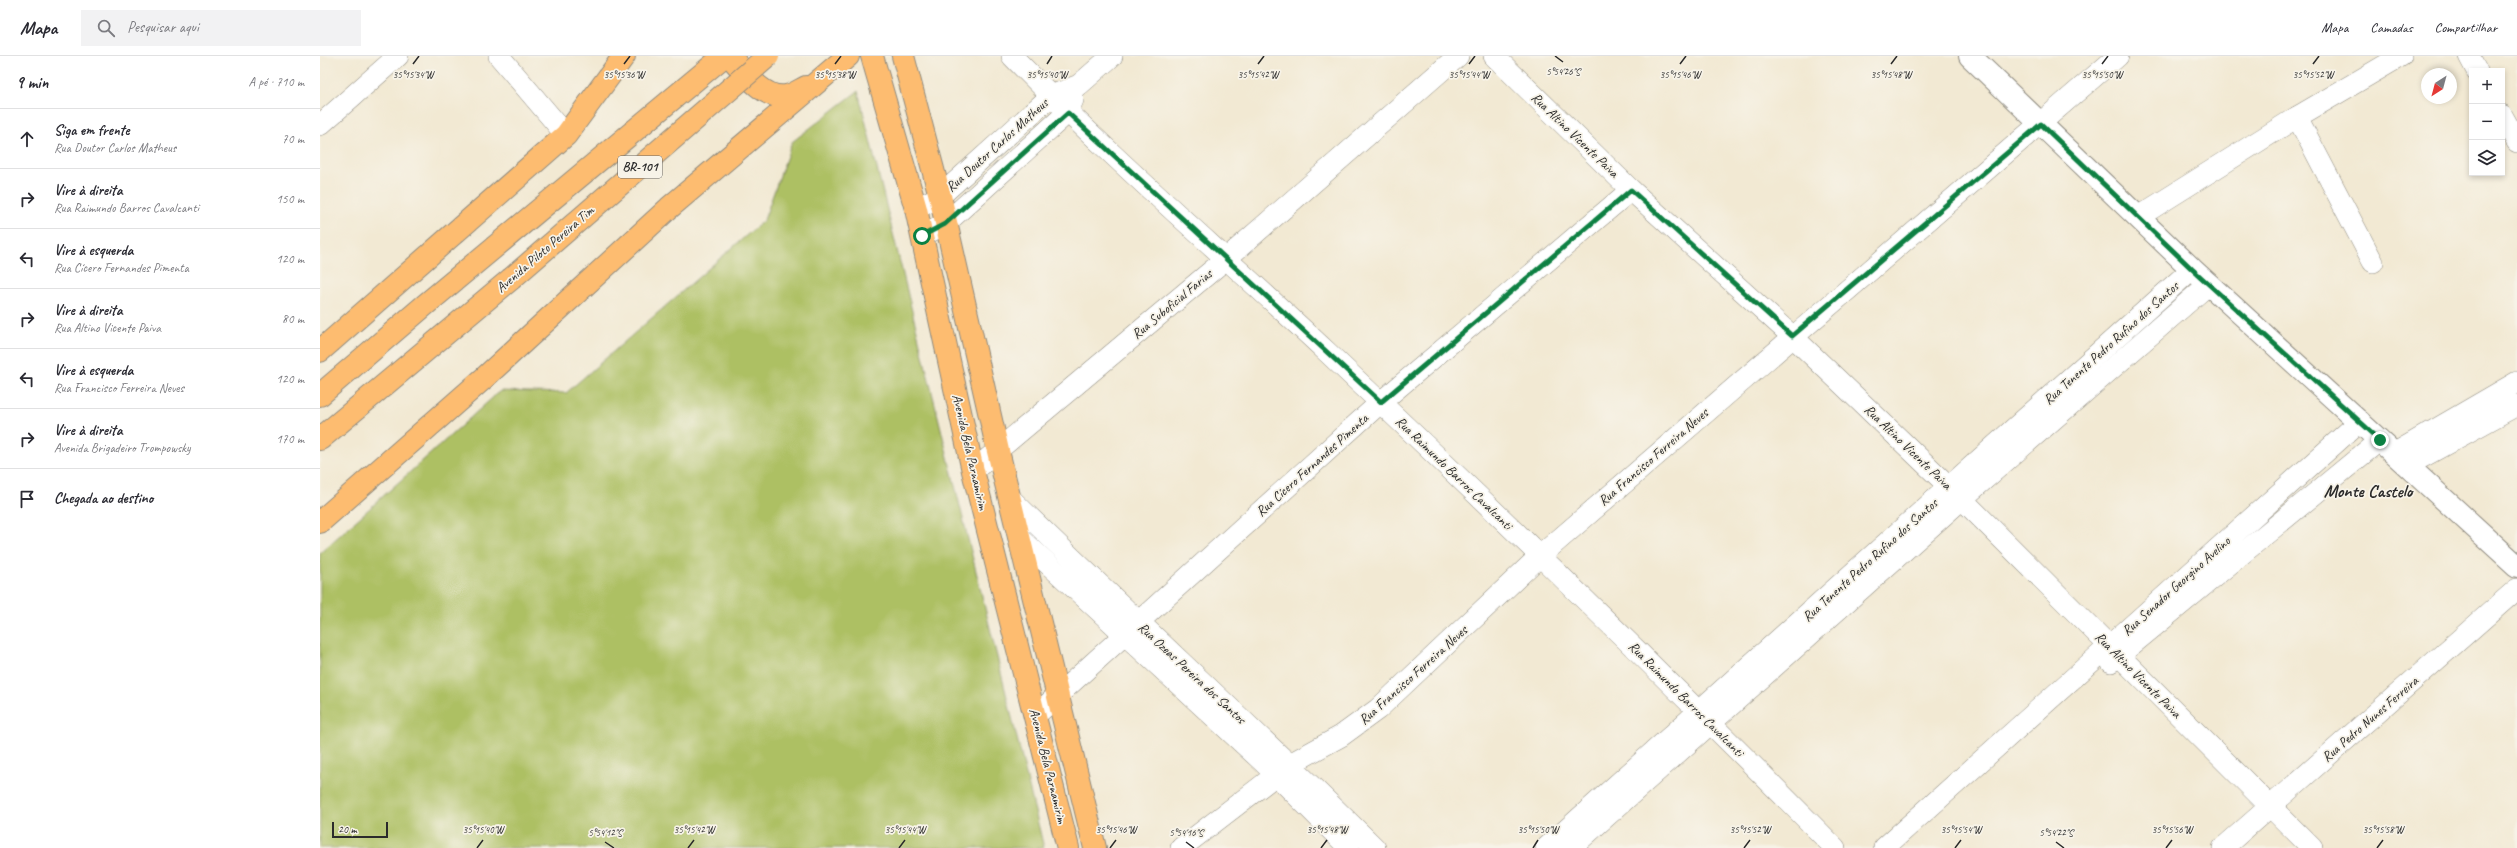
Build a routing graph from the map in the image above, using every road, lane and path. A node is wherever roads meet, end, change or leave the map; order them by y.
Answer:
1 (398, 56) edge
2 (499, 56) edge
3 (624, 56) edge
4 (724, 56) edge
5 (730, 56) edge
6 (768, 56) edge
7 (848, 56) edge
8 (872, 56) edge
9 (903, 56) edge
10 (1012, 56) edge
11 (1112, 56) edge
12 (1458, 56) edge
13 (1494, 56) edge
14 (1970, 56) edge
15 (2118, 56) edge
16 (2401, 56) edge
17 (2469, 56) edge
18 (2475, 68) edge
19 (818, 82) junction
20 (1079, 85) junction
21 (1051, 96) junction
22 (1068, 113) junction
23 (2297, 117) junction
24 (2505, 120) edge
25 (2041, 124) junction
26 (320, 125) edge
27 (566, 135) junction
28 (2517, 142) edge
29 (1631, 190) junction
30 (940, 196) junction
31 (916, 209) junction
32 (2138, 217) junction
33 (945, 224) junction
34 (922, 236) junction
35 (1227, 258) junction
36 (2373, 262) dead end
37 (2192, 269) junction
38 (2209, 284) junction
39 (1792, 336) junction
40 (320, 351) edge
41 (2517, 382) edge
42 (320, 395) edge
43 (1381, 402) junction
44 (2517, 405) edge
45 (2360, 422) junction
46 (320, 439) edge
47 (998, 451) junction
48 (2394, 453) junction
49 (974, 471) junction
50 (1956, 493) junction
51 (1010, 498) junction
52 (320, 522) edge
53 (1020, 538) junction
54 (1540, 556) junction
55 (2517, 566) edge
56 (2517, 589) edge
57 (1131, 629) junction
58 (2114, 651) junction
59 (1058, 694) junction
60 (1036, 715) junction
61 (1706, 717) junction
62 (1283, 770) junction
63 (2270, 806) junction
64 (1068, 848) edge
65 (1095, 848) edge
66 (1181, 848) edge
67 (1349, 848) edge
68 (1374, 848) edge
69 (1546, 848) edge
70 (1571, 848) edge
71 (1835, 848) edge
72 (1884, 848) edge
73 (1904, 848) edge
74 (2223, 848) edge
75 (2312, 848) edge

1 - 26 street
2 - 27 street
3 - 27 main road
4 - 42 main road, BR-101
5 - 19 main road
6 - 46 main road, Avenida Piloto Pereira Tim / BR-101, bridge
7 - 19 main road
8 - 31 main road, Avenida Bela Parnamirim
9 - 30 main road, Avenida Bela Parnamirim
10 - 21 street, Rua Raimundo Barros Cavalcanti
11 - 20 street, Rua Doutor Carlos Matheus
12 - 35 street, Rua Suboficial Farias
13 - 29 street, Rua Altino Vicente Paiva
14 - 25 street
15 - 25 street, Rua Francisco Ferreira Neves
16 - 23 street
17 - 18 street
19 - 52 main road
20 - 21 street, Rua Doutor Carlos Matheus
20 - 22 street, Rua Doutor Carlos Matheus
21 - 22 street, Rua Raimundo Barros Cavalcanti
21 - 30 street, Rua Doutor Carlos Matheus
22 - 33 street, Rua Doutor Carlos Matheus
22 - 35 street, Rua Raimundo Barros Cavalcanti
23 - 32 street
23 - 36 street
24 - 28 street
25 - 32 street
25 - 39 street, Rua Francisco Ferreira Neves
27 - 40 main road
29 - 39 street, Rua Altino Vicente Paiva
29 - 43 street, Rua Cícero Fernandes Pimenta
30 - 31 street, Rua Doutor Carlos Matheus
30 - 33 main road, Avenida Bela Parnamirim
31 - 34 main road, Avenida Bela Parnamirim
32 - 37 street
33 - 34 street, Rua Doutor Carlos Matheus
33 - 47 main road, Avenida Bela Parnamirim
34 - 49 main road, Avenida Bela Parnamirim
35 - 43 street, Rua Raimundo Barros Cavalcanti
35 - 47 street, Rua Suboficial Farias
37 - 38 street
37 - 50 street, Rua Tenente Pedro Rufino dos Santos
38 - 45 street
38 - 50 street, Rua Tenente Pedro Rufino dos Santos
39 - 50 street, Rua Altino Vicente Paiva
39 - 54 street, Rua Francisco Ferreira Neves
41 - 48 street, Rua Senador Georgino Avelino
43 - 54 street, Rua Raimundo Barros Cavalcanti
43 - 57 street, Rua Cícero Fernandes Pimenta
44 - 48 street, Rua Senador Georgino Avelino
45 - 48 street
45 - 58 street, Rua Senador Georgino Avelino
47 - 49 street, Rua Suboficial Farias
47 - 51 main road, Avenida Bela Parnamirim
48 - 55 street
48 - 58 street, Rua Senador Georgino Avelino
49 - 60 main road, Avenida Bela Parnamirim
50 - 58 street, Rua Altino Vicente Paiva
50 - 61 street, Rua Tenente Pedro Rufino dos Santos
51 - 53 main road, Avenida Bela Parnamirim
51 - 57 street, Rua Ozeas Pereira dos Santos
53 - 57 street, Rua Ozeas Pereira dos Santos
53 - 59 main road, Avenida Bela Parnamirim
54 - 61 street, Rua Raimundo Barros Cavalcanti
54 - 62 street, Rua Francisco Ferreira Neves
56 - 63 street, Rua Pedro Nunes Ferreira
57 - 59 street, Rua Cícero Fernandes Pimenta
57 - 62 street, Rua Ozeas Pereira dos Santos
58 - 63 street, Rua Altino Vicente Paiva
58 - 72 street, Rua Senador Georgino Avelino
58 - 73 street, Rua Senador Georgino Avelino
59 - 60 street, Rua Cícero Fernandes Pimenta
59 - 65 main road, Avenida Bela Parnamirim
60 - 64 main road, Avenida Bela Parnamirim
61 - 69 street, Rua Tenente Pedro Rufino dos Santos
61 - 70 street, Rua Tenente Pedro Rufino dos Santos
61 - 71 street, Rua Raimundo Barros Cavalcanti
62 - 66 street, Rua Francisco Ferreira Neves
62 - 67 street, Rua Ozeas Pereira dos Santos
62 - 68 street, Rua Ozeas Pereira dos Santos
63 - 74 street, Rua Pedro Nunes Ferreira
63 - 75 street, Rua Altino Vicente Paiva

